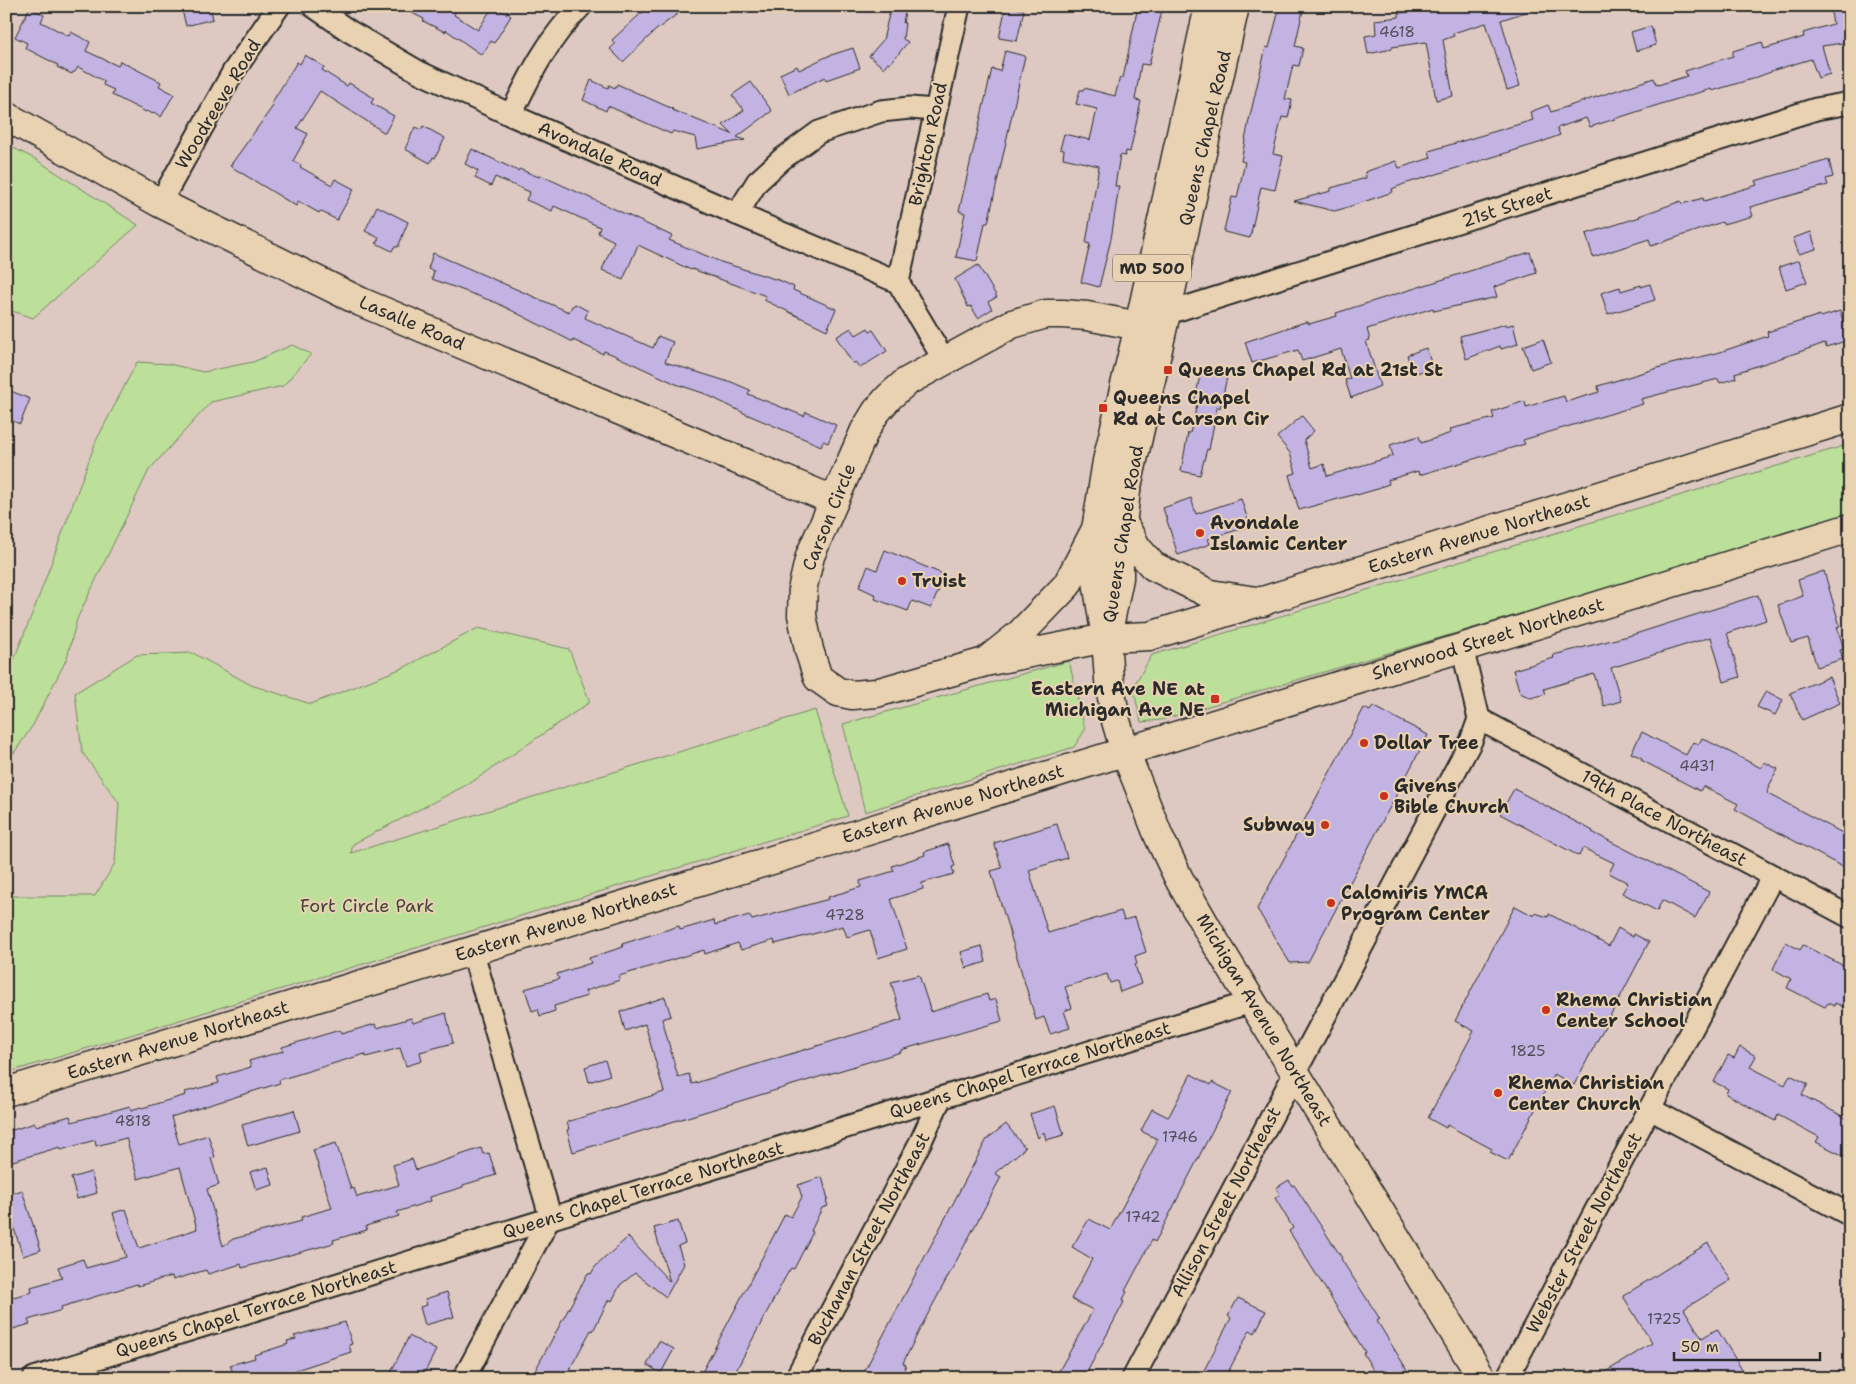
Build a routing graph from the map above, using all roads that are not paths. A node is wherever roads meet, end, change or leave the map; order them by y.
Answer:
1 (279, 6) edge
2 (313, 6) edge
3 (581, 6) edge
4 (959, 6) edge
5 (1209, 6) edge
6 (1235, 6) edge
7 (1850, 103) edge
8 (935, 110) junction
9 (511, 115) junction
10 (6, 116) edge
11 (160, 203) junction
12 (737, 214) junction
13 (898, 282) junction
14 (1165, 314) junction
15 (1139, 326) junction
16 (944, 360) junction
17 (1850, 418) edge
18 (833, 500) junction
19 (1122, 521) junction
20 (1850, 528) edge
21 (1096, 530) junction
22 (1263, 602) junction
23 (1106, 638) junction
24 (1462, 647) junction
25 (985, 662) junction
26 (1479, 719) junction
27 (1125, 751) junction
28 (1773, 876) junction
29 (1850, 917) edge
30 (472, 950) junction
31 (1251, 1002) junction
32 (1295, 1073) junction
33 (6, 1092) edge
34 (940, 1099) junction
35 (1650, 1109) junction
36 (1850, 1215) edge
37 (549, 1219) junction
38 (34, 1378) edge
39 (464, 1378) edge
40 (796, 1378) edge
41 (1133, 1378) edge
42 (1482, 1378) edge
43 (1507, 1378) edge

1 - 11 street, Woodreeve Road
2 - 9 street, Avondale Road
3 - 9 street
4 - 8 street, Brighton Road
5 - 15 street, Queens Chapel Road / MD 500
6 - 14 street, Queens Chapel Road / MD 500
7 - 14 street, 21st Street
8 - 12 street
8 - 13 street, Brighton Road
9 - 12 street, Avondale Road
10 - 11 street, Lasalle Road
11 - 18 street, Lasalle Road
12 - 13 street, Avondale Road
13 - 16 street
14 - 19 street, Queens Chapel Road / MD 500
15 - 16 street, Carson Circle
15 - 21 street, Queens Chapel Road / MD 500
16 - 18 street, Carson Circle
17 - 22 street, Eastern Avenue Northeast
18 - 25 street, Carson Circle
19 - 22 street
19 - 23 street, Queens Chapel Road / MD 500
20 - 24 street, Sherwood Street Northeast
21 - 23 street, Queens Chapel Road / MD 500
21 - 25 street
22 - 23 street, Eastern Avenue Northeast
23 - 25 street, Carson Circle
23 - 27 street, Michigan Avenue Northeast
24 - 26 street
24 - 27 street, Sherwood Street Northeast
26 - 28 street, 19th Place Northeast
26 - 32 street, Allison Street Northeast
27 - 30 street, Eastern Avenue Northeast
27 - 31 street, Michigan Avenue Northeast
28 - 29 street, 19th Place Northeast
28 - 35 street, Webster Street Northeast
30 - 33 street, Eastern Avenue Northeast
30 - 37 street
31 - 32 street, Michigan Avenue Northeast
31 - 34 street, Queens Chapel Terrace Northeast
32 - 41 street, Allison Street Northeast
32 - 42 street, Michigan Avenue Northeast
34 - 37 street, Queens Chapel Terrace Northeast
34 - 40 street, Buchanan Street Northeast
35 - 36 street
35 - 43 street, Webster Street Northeast
37 - 38 street, Queens Chapel Terrace Northeast
37 - 39 street

